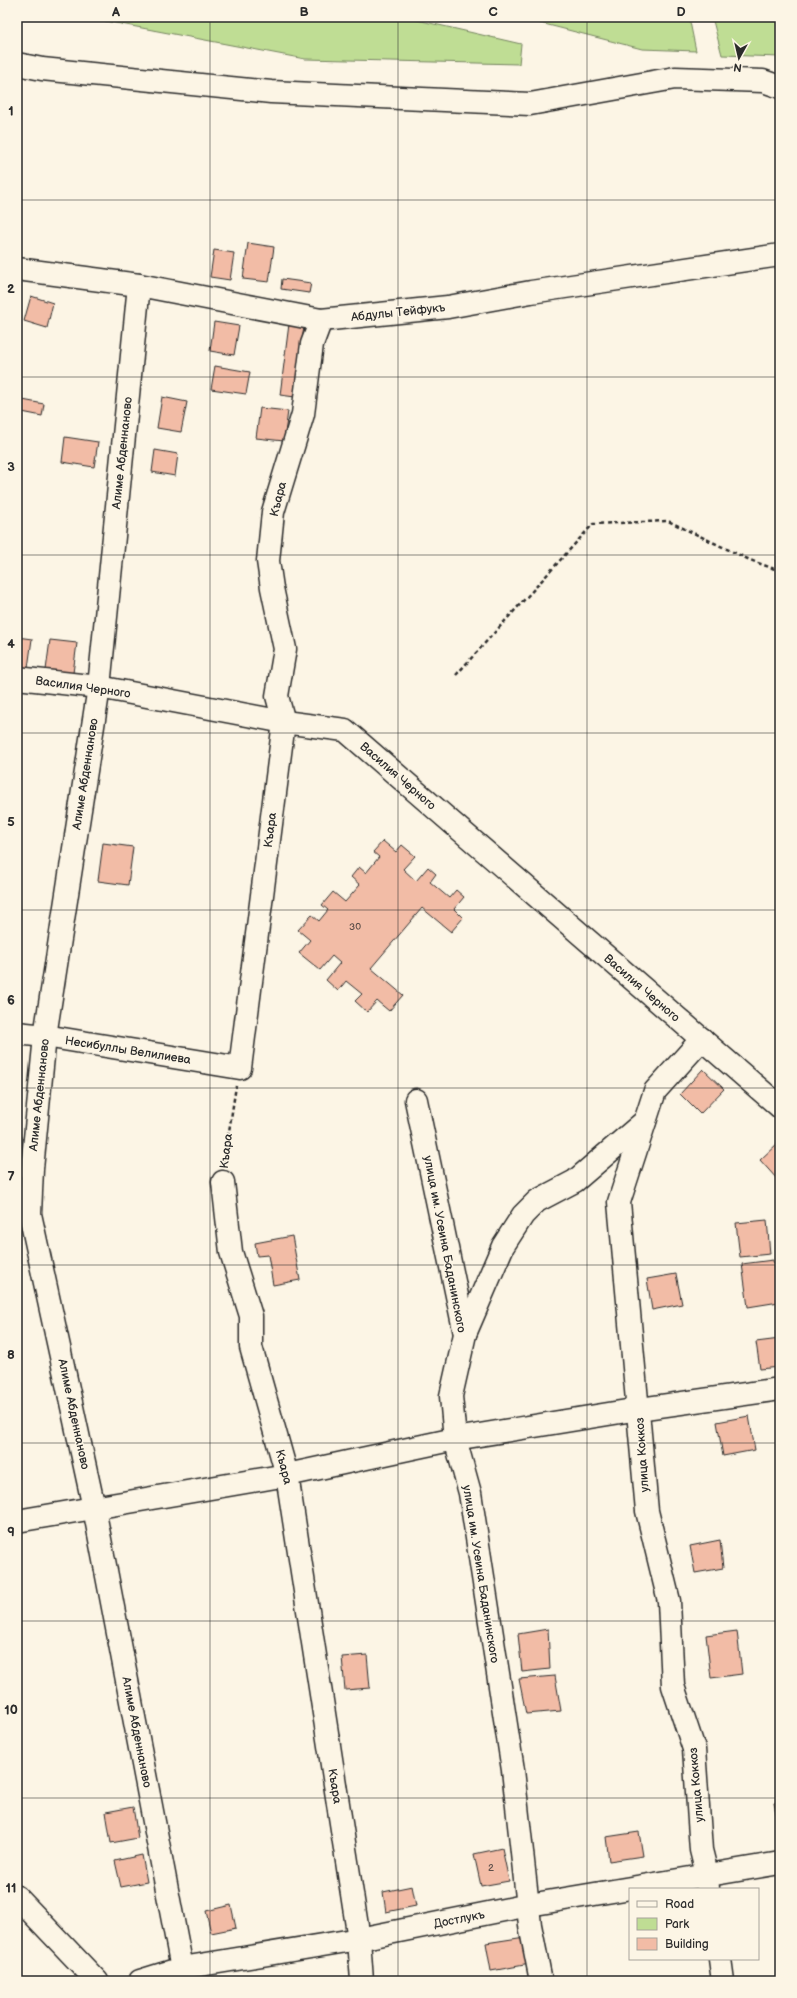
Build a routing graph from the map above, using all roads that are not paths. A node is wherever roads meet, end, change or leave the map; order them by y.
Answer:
1 (17, 64) edge
2 (780, 87) edge
3 (780, 255) edge
4 (17, 270) edge
5 (139, 285) junction
6 (321, 320) junction
7 (17, 678) edge
8 (99, 687) junction
9 (284, 722) junction
10 (17, 1033) edge
11 (45, 1036) junction
12 (702, 1039) junction
13 (240, 1068) joint
14 (416, 1100) dead end
15 (780, 1107) edge
16 (645, 1121) junction
17 (223, 1182) road end
18 (464, 1334) junction
19 (780, 1389) edge
20 (639, 1409) junction
21 (455, 1439) junction
22 (287, 1475) junction
23 (94, 1508) junction
24 (17, 1521) edge
25 (780, 1863) edge
26 (708, 1882) edge
27 (661, 1888) edge
28 (629, 1892) edge
29 (17, 1897) edge
30 (529, 1905) junction
31 (359, 1939) junction
32 (720, 1960) edge
33 (182, 1968) junction
34 (97, 1981) edge
35 (140, 1981) edge
36 (362, 1981) edge
37 (541, 1981) edge
38 (723, 1981) edge

1 - 2 street
3 - 6 street, Абдулы Тейфукъ
4 - 5 street, Абдулы Тейфукъ
5 - 6 street, Абдулы Тейфукъ
5 - 8 street, Алиме Абденнаново
6 - 9 street, Къара
7 - 8 street, Василия Черного
8 - 9 street, Василия Черного
8 - 11 street, Алиме Абденнаново
9 - 12 street, Василия Черного
9 - 13 street, Къара
10 - 11 street, Несибуллы Велилиева
11 - 13 street, Несибуллы Велилиева
11 - 23 street, Алиме Абденнаново
12 - 15 street, Василия Черного
12 - 16 street, улица Коккоз
14 - 18 street, улица им. Усеина Баданинского
16 - 18 street
16 - 20 street, улица Коккоз
17 - 22 street, Къара
18 - 21 street, улица им. Усеина Баданинского
19 - 20 street
20 - 21 street
20 - 26 street, улица Коккоз
21 - 22 street
21 - 30 street, улица им. Усеина Баданинского
22 - 23 street
22 - 31 street, Къара
23 - 24 street
23 - 33 street, Алиме Абденнаново
25 - 26 street, Достлукъ
26 - 27 street, Достлукъ
28 - 30 street, Достлукъ
29 - 34 street
30 - 31 street, Достлукъ
30 - 37 street, улица им. Усеина Баданинского
31 - 33 street, Достлукъ
31 - 36 street, Къара
32 - 38 street
33 - 35 street, Достлукъ

